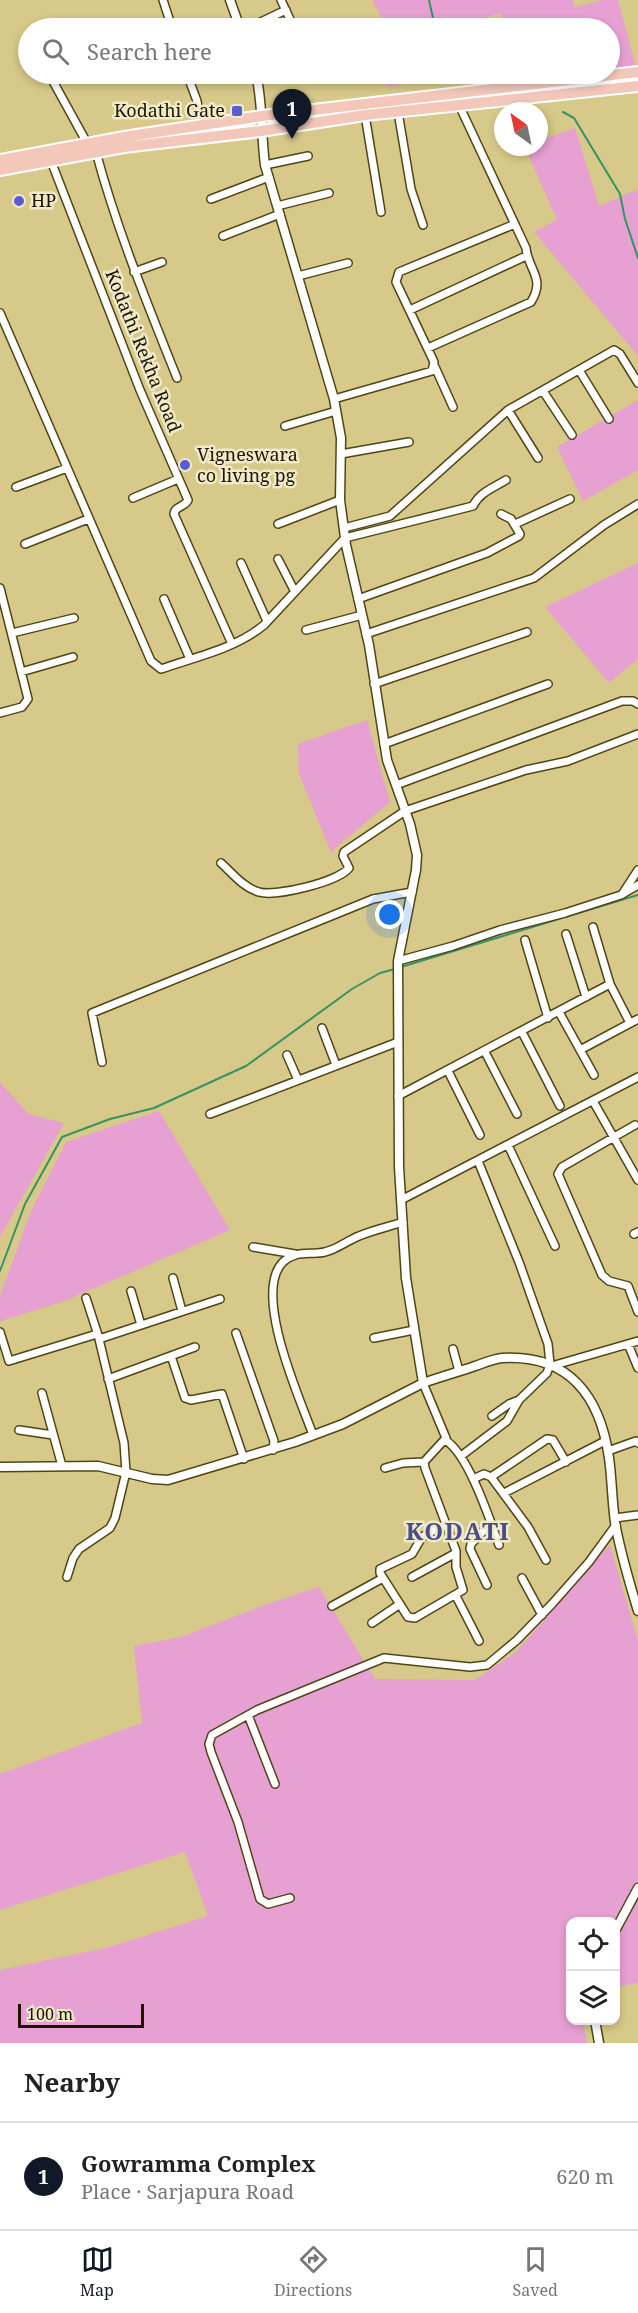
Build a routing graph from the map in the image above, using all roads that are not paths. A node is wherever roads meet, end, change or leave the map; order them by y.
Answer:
1 (163, 0) edge
2 (230, 0) edge
3 (281, 0) edge
4 (286, 10) junction
5 (169, 18) edge
6 (236, 18) edge
7 (269, 18) edge
8 (290, 18) edge
9 (638, 72) edge
10 (620, 74) edge
11 (55, 84) edge
12 (190, 84) edge
13 (257, 84) edge
14 (533, 84) edge
15 (638, 86) edge
16 (459, 105) junction
17 (398, 112) junction
18 (365, 115) junction
19 (262, 116) junction
20 (201, 125) junction
21 (261, 131) junction
22 (87, 143) junction
23 (96, 152) junction
24 (308, 156) dead end
25 (0, 160) edge
26 (51, 161) junction
27 (265, 165) junction
28 (0, 170) edge
29 (268, 177) junction
30 (330, 193) dead end
31 (211, 199) dead end
32 (279, 210) junction
33 (381, 212) dead end
34 (515, 224) junction
35 (423, 225) dead end
36 (224, 236) dead end
37 (526, 256) junction
38 (162, 262) dead end
39 (348, 263) dead end
40 (134, 272) junction
41 (298, 276) junction
42 (410, 310) junction
43 (0, 313) edge
44 (428, 348) junction
45 (435, 367) junction
46 (579, 370) junction
47 (177, 378) dead end
48 (638, 383) edge
49 (543, 391) junction
50 (334, 399) junction
51 (453, 407) dead end
52 (508, 410) junction
53 (336, 411) junction
54 (609, 419) dead end
55 (285, 426) dead end
56 (572, 435) dead end
57 (409, 442) dead end
58 (340, 454) junction
59 (538, 458) dead end
60 (67, 468) junction
61 (178, 478) junction
62 (506, 480) dead end
63 (16, 487) dead end
64 (133, 498) dead end
65 (570, 499) dead end
66 (340, 500) junction
67 (638, 504) edge
68 (501, 514) dead end
69 (88, 519) junction
70 (278, 524) dead end
71 (515, 524) junction
72 (344, 528) junction
73 (345, 538) junction
74 (25, 543) dead end
75 (278, 559) dead end
76 (241, 563) dead end
77 (0, 588) edge
78 (295, 592) junction
79 (164, 599) dead end
80 (358, 599) junction
81 (362, 615) junction
82 (74, 618) dead end
83 (267, 621) junction
84 (306, 630) dead end
85 (527, 632) dead end
86 (12, 633) junction
87 (366, 634) junction
88 (232, 644) junction
89 (74, 657) dead end
90 (190, 659) junction
91 (21, 672) junction
92 (374, 684) junction
93 (548, 684) dead end
94 (638, 704) edge
95 (0, 712) edge
96 (638, 734) edge
97 (384, 744) junction
98 (396, 785) junction
99 (405, 811) junction
100 (221, 863) dead end
101 (638, 870) edge
102 (638, 885) edge
103 (412, 892) junction
104 (621, 895) junction
105 (593, 927) dead end
106 (566, 934) dead end
107 (525, 940) dead end
108 (398, 961) junction
109 (610, 984) junction
110 (586, 998) junction
111 (559, 1012) junction
112 (548, 1018) junction
113 (638, 1019) edge
114 (630, 1023) junction
115 (322, 1028) dead end
116 (522, 1032) junction
117 (398, 1042) junction
118 (580, 1050) junction
119 (485, 1052) junction
120 (287, 1055) dead end
121 (102, 1062) dead end
122 (336, 1065) junction
123 (448, 1071) junction
124 (594, 1075) dead end
125 (638, 1077) edge
126 (298, 1080) junction
127 (398, 1096) junction
128 (593, 1101) junction
129 (560, 1106) dead end
130 (210, 1114) dead end
131 (518, 1114) dead end
132 (635, 1125) dead end
133 (480, 1135) dead end
134 (614, 1137) junction
135 (508, 1145) junction
136 (478, 1161) junction
137 (638, 1180) edge
138 (401, 1200) junction
139 (403, 1222) junction
140 (555, 1246) dead end
141 (253, 1247) dead end
142 (296, 1254) junction
143 (172, 1278) dead end
144 (131, 1291) dead end
145 (86, 1298) dead end
146 (220, 1299) dead end
147 (182, 1311) junction
148 (638, 1312) edge
149 (141, 1325) junction
150 (414, 1330) junction
151 (0, 1332) edge
152 (236, 1333) dead end
153 (98, 1336) junction
154 (374, 1338) dead end
155 (638, 1341) edge
156 (628, 1344) junction
157 (195, 1347) dead end
158 (453, 1348) dead end
159 (171, 1356) junction
160 (552, 1364) junction
161 (638, 1368) edge
162 (459, 1371) junction
163 (108, 1379) junction
164 (423, 1383) junction
165 (42, 1393) dead end
166 (519, 1400) junction
167 (492, 1416) dead end
168 (19, 1430) dead end
169 (314, 1435) junction
170 (54, 1436) junction
171 (445, 1440) junction
172 (605, 1441) junction
173 (638, 1443) edge
174 (273, 1450) junction
175 (608, 1451) junction
176 (461, 1456) junction
177 (244, 1459) junction
178 (424, 1462) junction
179 (566, 1462) junction
180 (62, 1466) junction
181 (0, 1467) edge
182 (385, 1468) dead end
183 (126, 1472) junction
184 (491, 1477) junction
185 (472, 1479) junction
186 (504, 1493) junction
187 (638, 1515) edge
188 (615, 1522) junction
189 (491, 1523) junction
190 (446, 1524) junction
191 (499, 1545) dead end
192 (456, 1553) junction
193 (546, 1560) dead end
194 (68, 1577) dead end
195 (412, 1577) dead end
196 (383, 1578) junction
197 (522, 1578) dead end
198 (487, 1585) dead end
199 (456, 1596) junction
200 (400, 1604) junction
201 (332, 1606) dead end
202 (638, 1611) edge
203 (542, 1614) junction
204 (372, 1623) dead end
205 (479, 1641) dead end
206 (248, 1715) junction
207 (275, 1784) dead end
208 (638, 1888) edge
209 (290, 1898) dead end
210 (620, 1920) edge
211 (596, 2025) edge
212 (599, 2043) edge

1 - 5 street
2 - 6 street
3 - 4 street
4 - 7 street
4 - 8 street
9 - 10 main road
11 - 22 street
12 - 20 street
13 - 19 street
14 - 19 main road
15 - 16 main road
16 - 17 main road
16 - 34 street
17 - 18 main road
17 - 35 street
18 - 21 main road
18 - 33 street
19 - 20 main road
19 - 21 street
20 - 22 main road
21 - 23 main road
21 - 27 street
22 - 25 main road
23 - 26 main road
23 - 40 street
24 - 27 street
26 - 28 main road
26 - 61 street, Kodathi Rekha Road
27 - 29 street
29 - 31 street
29 - 32 street
30 - 32 street
32 - 36 street
32 - 41 street
34 - 37 street
34 - 42 street
37 - 42 street
37 - 44 street
38 - 40 street
39 - 41 street
40 - 47 street
41 - 50 street
42 - 44 street
43 - 60 street
44 - 45 street
45 - 50 street
45 - 51 street
46 - 48 street
46 - 49 street
46 - 54 street
49 - 52 street
49 - 56 street
50 - 53 street
52 - 59 street
52 - 72 street
53 - 55 street
53 - 58 street
57 - 58 street
58 - 66 street
60 - 63 street
60 - 69 street
61 - 64 street
61 - 88 street, Kodathi Rekha Road
62 - 73 street
65 - 71 street
66 - 70 street
66 - 72 street
67 - 87 street
68 - 71 street
69 - 74 street
69 - 90 street
71 - 80 street
72 - 73 street
73 - 78 street
73 - 80 street
75 - 78 street
76 - 83 street
77 - 86 street
78 - 83 street
79 - 90 street
80 - 81 street
81 - 84 street
81 - 87 street
82 - 86 street
83 - 88 street
85 - 92 street
86 - 91 street
87 - 92 street
88 - 90 street
89 - 91 street
91 - 95 street
92 - 97 street
93 - 97 street
94 - 98 street
96 - 99 street
97 - 98 street
98 - 99 street
99 - 100 street
99 - 103 street
101 - 104 street
102 - 104 street
103 - 108 street
103 - 121 street
104 - 108 street
105 - 109 street
106 - 110 street
107 - 112 street
108 - 117 street
109 - 110 street
109 - 114 street
110 - 111 street
111 - 112 street
111 - 118 street
112 - 116 street
113 - 114 street
114 - 118 street
115 - 122 street
116 - 119 street
116 - 129 street
117 - 122 street
117 - 127 street
118 - 124 street
119 - 123 street
119 - 131 street
120 - 126 street
122 - 126 street
123 - 127 street
123 - 133 street
125 - 128 street
126 - 130 street
127 - 138 street
128 - 134 street
128 - 135 street
132 - 134 street
134 - 137 street
134 - 148 street
135 - 136 street
135 - 140 street
136 - 138 street
136 - 160 street
138 - 139 street
139 - 142 street
139 - 150 street
141 - 142 street
142 - 169 street
143 - 147 street
144 - 149 street
145 - 153 street
146 - 147 street
147 - 149 street
149 - 153 street
150 - 154 street
150 - 164 street
151 - 153 street
152 - 174 street
153 - 163 street
155 - 156 street
156 - 160 street
156 - 161 street
157 - 159 street
158 - 162 street
159 - 163 street
159 - 177 street
160 - 162 street
160 - 166 street
160 - 172 street
162 - 164 street
163 - 183 street
164 - 169 street
164 - 171 street
165 - 170 street
166 - 167 street
166 - 176 street
168 - 170 street
169 - 174 street
170 - 180 street
171 - 176 street
171 - 178 street
172 - 175 street
172 - 179 street
173 - 175 street
174 - 177 street
175 - 188 street
176 - 185 street
177 - 183 street
178 - 182 street
178 - 190 street
179 - 184 street
179 - 186 street
180 - 181 street
180 - 183 street
183 - 194 street
184 - 185 street
184 - 186 street
185 - 189 street
186 - 193 street
187 - 188 street
188 - 202 street
188 - 203 street
189 - 191 street
189 - 198 street
190 - 192 street
190 - 196 street
192 - 195 street
192 - 199 street
196 - 200 street
196 - 201 street
197 - 203 street
199 - 200 street
199 - 205 street
200 - 204 street
203 - 206 street
206 - 207 street
206 - 209 street
208 - 210 street
211 - 212 street

